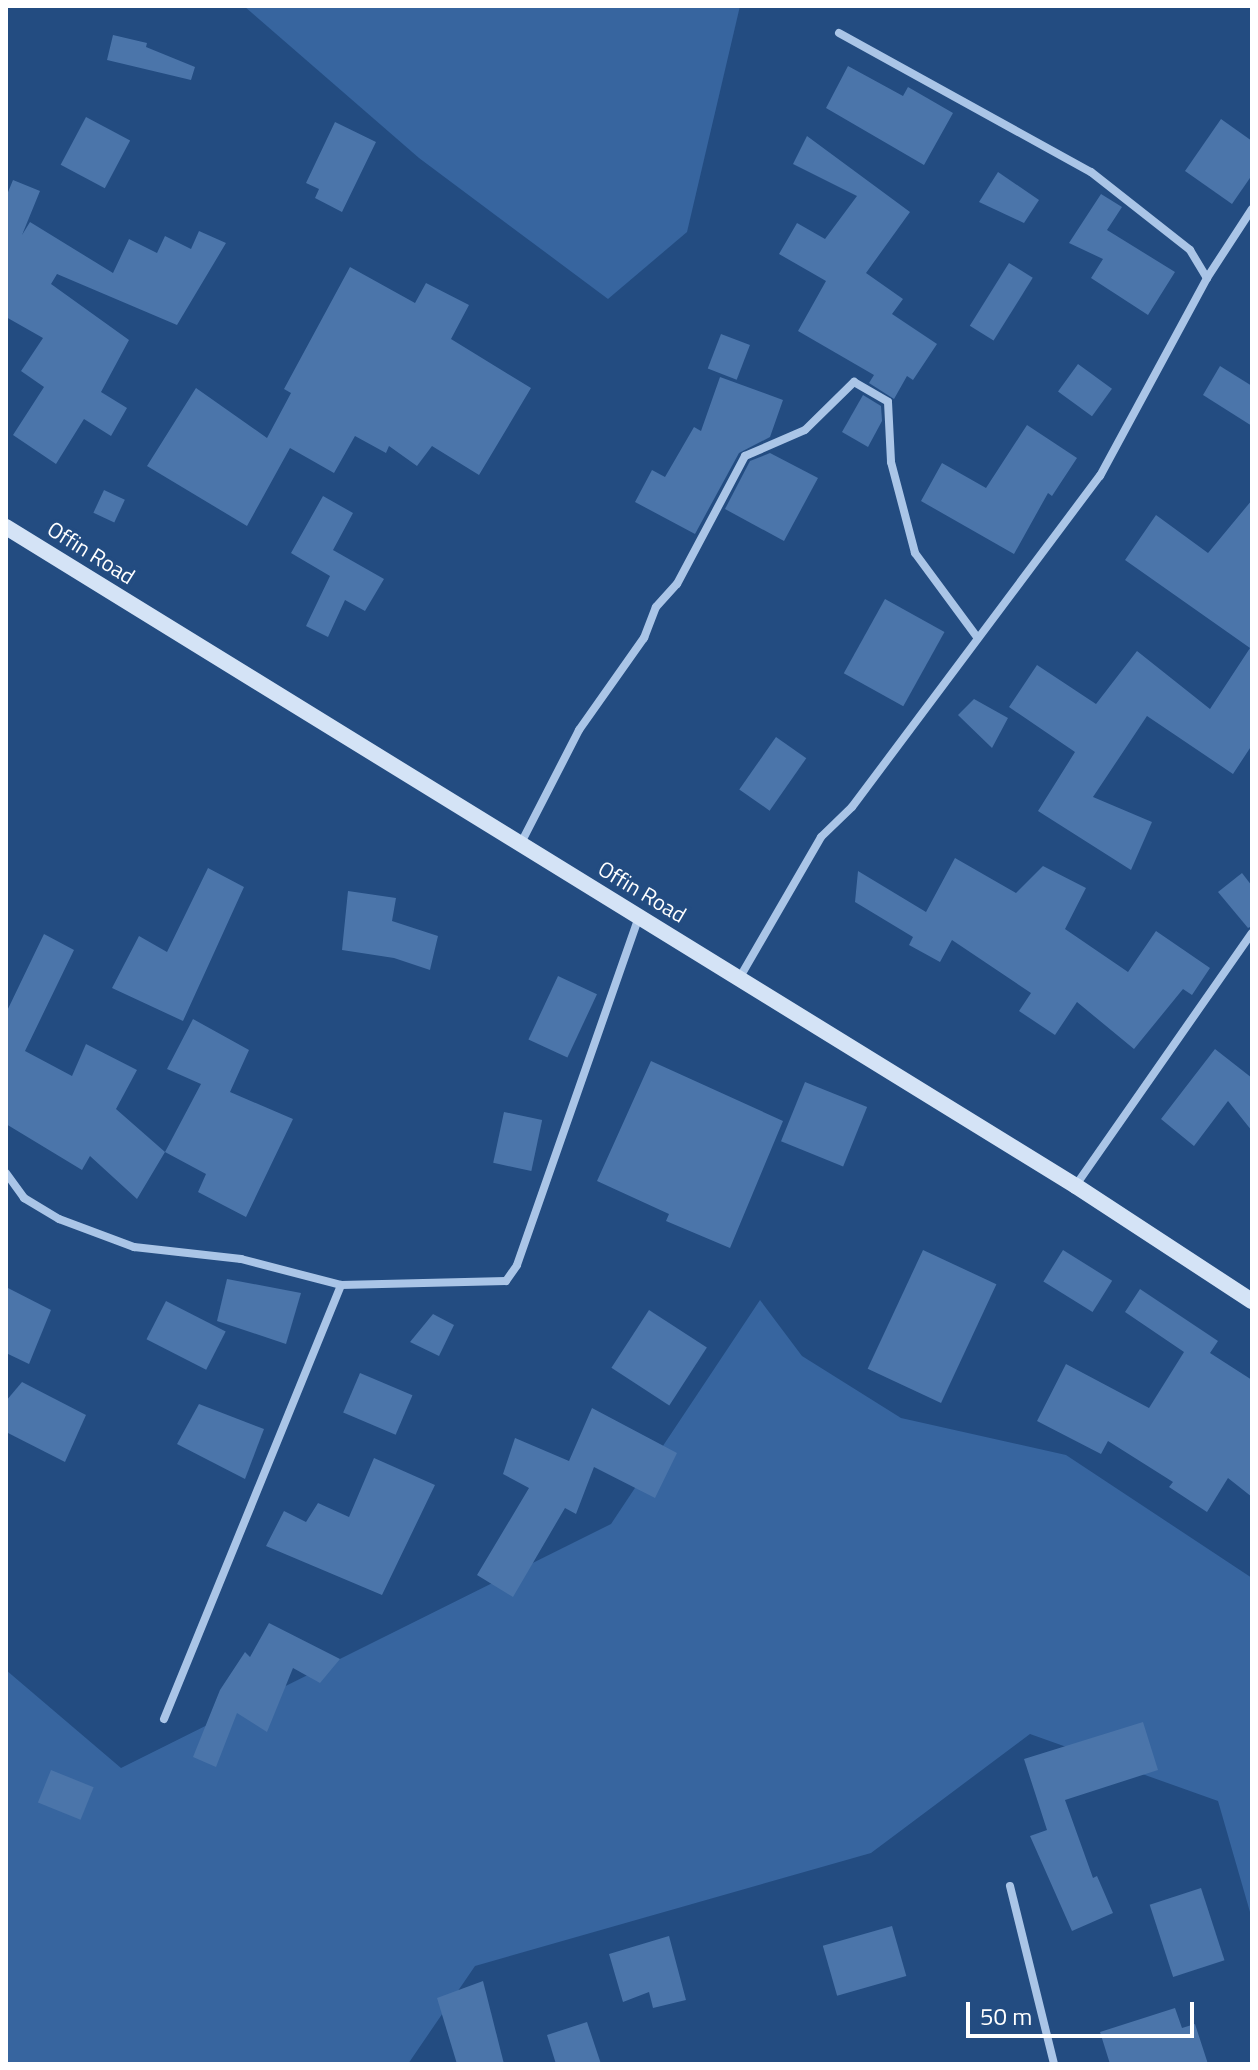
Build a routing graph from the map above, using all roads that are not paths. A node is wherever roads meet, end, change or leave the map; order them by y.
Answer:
1 (839, 33) dead end
2 (1252, 209) edge
3 (1207, 278) junction
4 (6, 527) edge
5 (977, 637) junction
6 (521, 843) junction
7 (639, 916) junction
8 (1252, 933) edge
9 (740, 977) junction
10 (6, 1175) edge
11 (1076, 1186) junction
12 (341, 1285) junction
13 (1252, 1301) edge
14 (164, 1719) dead end
15 (1010, 1886) dead end
16 (1054, 2064) edge

1 - 3 street
2 - 3 street
3 - 5 street
4 - 6 street, Offin Road
5 - 6 street
5 - 9 street
6 - 7 street, Offin Road
7 - 9 street, Offin Road
7 - 12 street
8 - 11 street
9 - 11 street, Offin Road
10 - 12 street
11 - 13 street, Offin Road
12 - 14 street
15 - 16 street

